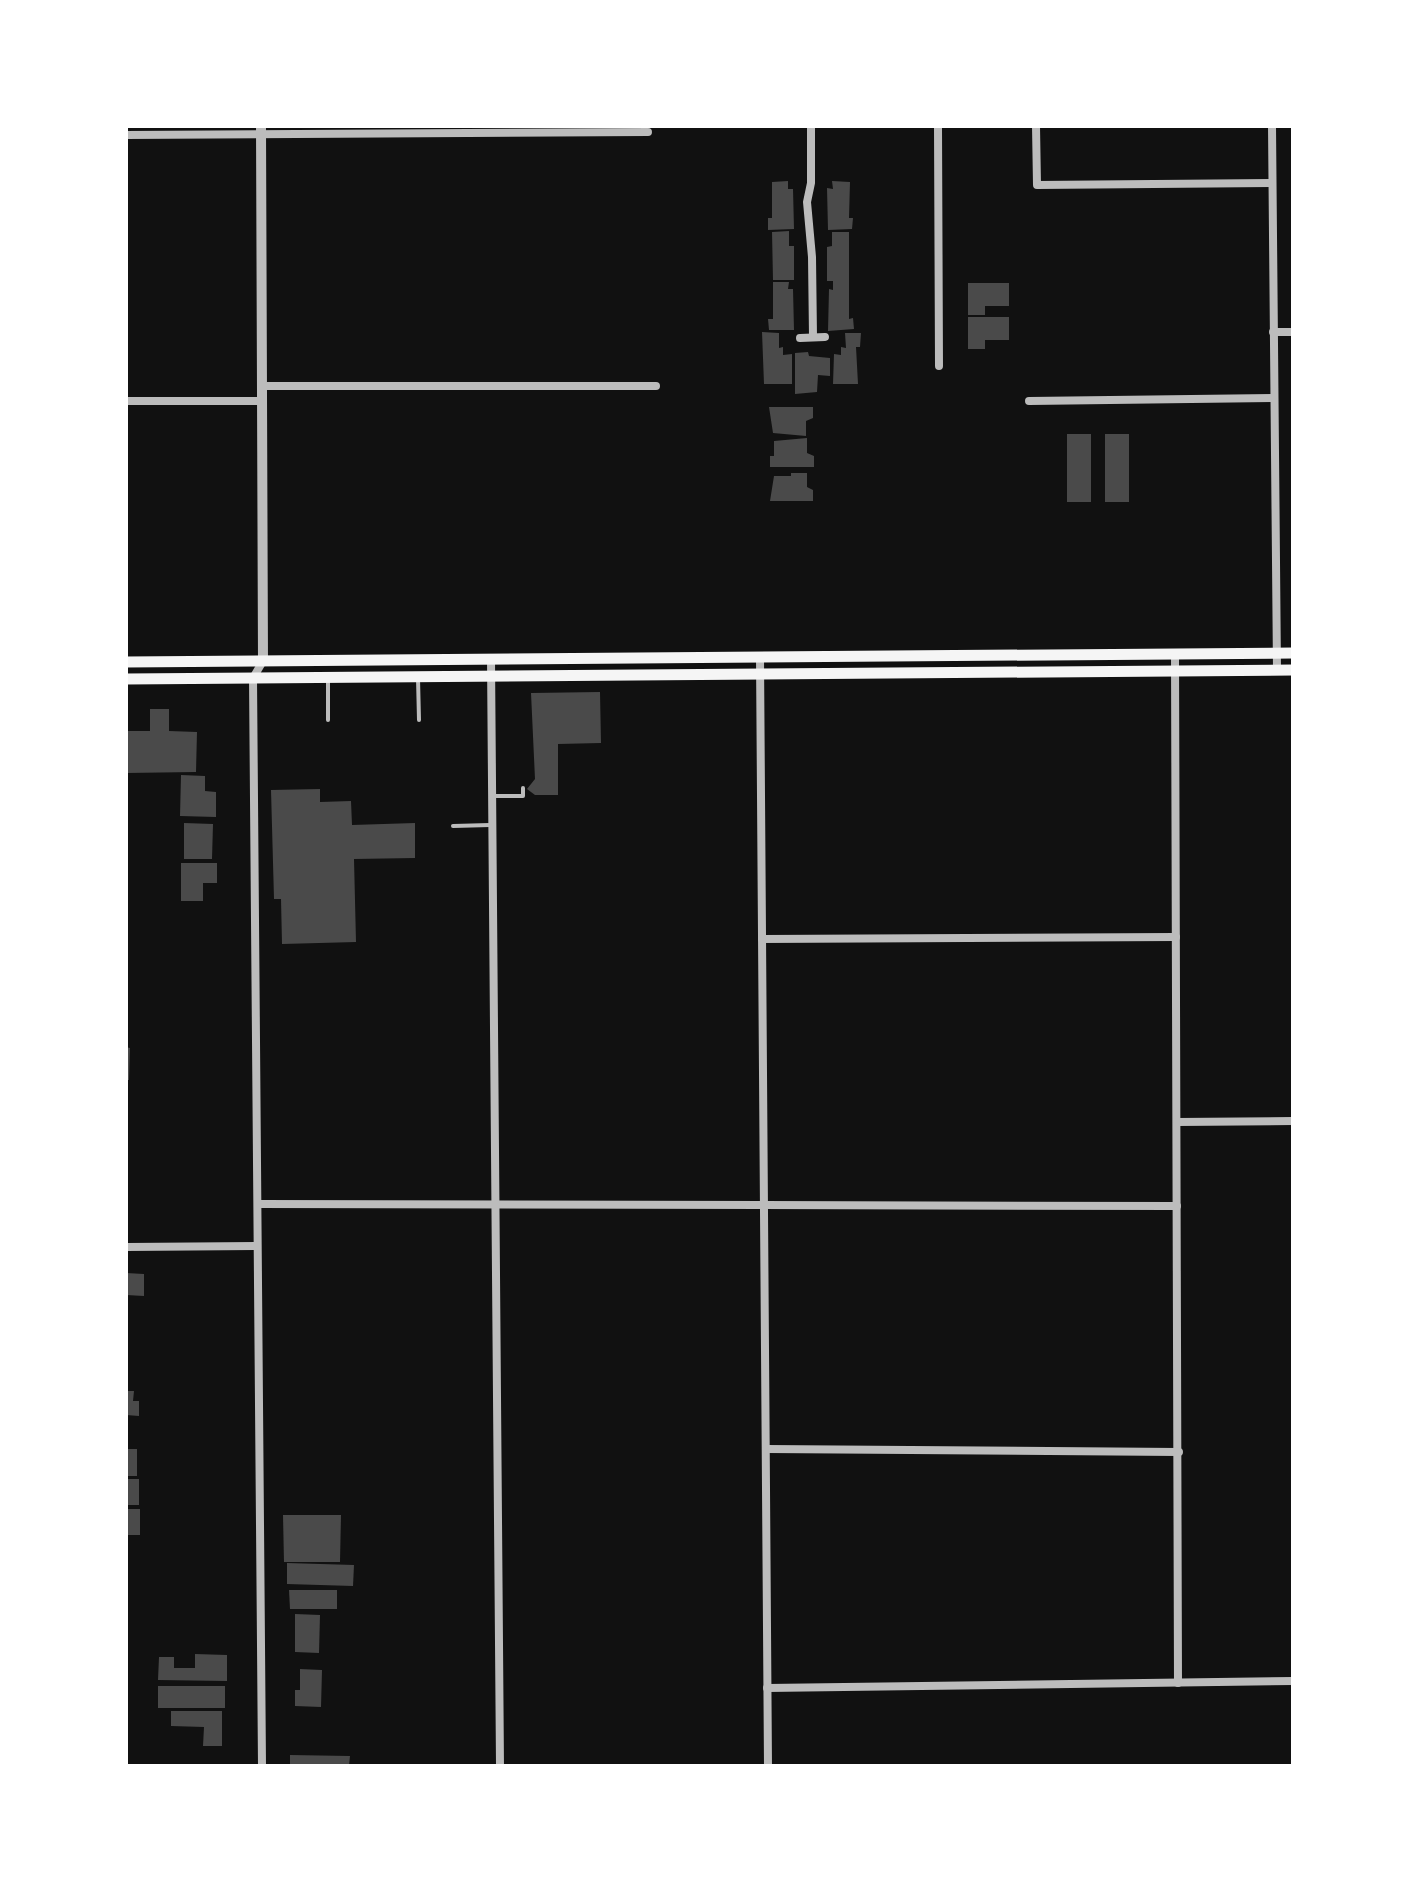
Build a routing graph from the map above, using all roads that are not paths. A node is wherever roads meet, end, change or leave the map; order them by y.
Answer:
1 (811, 126) edge
2 (938, 126) edge
3 (1036, 126) edge
4 (1272, 126) edge
5 (261, 130) edge
6 (648, 132) dead end
7 (126, 135) edge
8 (1271, 183) junction
9 (1273, 332) junction
10 (1293, 332) edge
11 (813, 337) junction
12 (825, 337) dead end
13 (800, 338) dead end
14 (939, 366) dead end
15 (263, 386) junction
16 (656, 386) dead end
17 (1273, 398) junction
18 (126, 401) edge
19 (263, 401) junction
20 (1029, 401) dead end
21 (1175, 653) junction
22 (1277, 653) junction
23 (1293, 653) edge
24 (760, 657) junction
25 (491, 659) junction
26 (263, 661) junction
27 (126, 662) edge
28 (1175, 670) junction
29 (1277, 670) junction
30 (1293, 670) edge
31 (760, 673) junction
32 (327, 677) junction
33 (418, 677) junction
34 (492, 677) junction
35 (253, 678) junction
36 (126, 679) edge
37 (328, 720) dead end
38 (419, 720) dead end
39 (523, 788) dead end
40 (494, 796) junction
41 (494, 825) junction
42 (453, 826) dead end
43 (1176, 937) junction
44 (762, 939) junction
45 (1293, 1121) edge
46 (1177, 1122) junction
47 (258, 1204) junction
48 (496, 1206) junction
49 (764, 1206) junction
50 (1177, 1206) junction
51 (256, 1246) junction
52 (126, 1247) edge
53 (766, 1449) junction
54 (1179, 1452) junction
55 (1293, 1681) edge
56 (1178, 1683) junction
57 (767, 1688) junction
58 (262, 1766) edge
59 (500, 1766) edge
60 (768, 1766) edge

1 - 11 street
2 - 14 street
3 - 8 street
4 - 8 street
5 - 6 street
5 - 7 street
5 - 15 street
8 - 9 street
9 - 10 street
9 - 17 street
11 - 12 street
11 - 13 street
15 - 16 street
15 - 19 street
17 - 20 street
17 - 22 street
18 - 19 street
19 - 26 street
21 - 22 main road
21 - 24 main road
21 - 28 street
22 - 23 main road
22 - 29 street
24 - 25 main road
24 - 31 street
25 - 26 main road
25 - 34 street
26 - 27 main road
26 - 35 street
28 - 29 main road
28 - 31 main road
28 - 43 street
29 - 30 main road
31 - 34 main road
31 - 44 street
32 - 33 main road
32 - 35 main road
32 - 37 lane
33 - 34 main road
33 - 38 lane
34 - 40 street
35 - 36 main road
35 - 47 street
39 - 40 lane
40 - 41 street
41 - 42 lane
41 - 48 street
43 - 44 street
43 - 46 street
44 - 49 street
45 - 46 street
46 - 50 street
47 - 48 street
47 - 51 street
48 - 49 street
48 - 59 street
49 - 50 street
49 - 53 street
50 - 54 street
51 - 52 street
51 - 58 street
53 - 54 street
53 - 57 street
54 - 56 street
55 - 56 street
56 - 57 street
57 - 60 street

